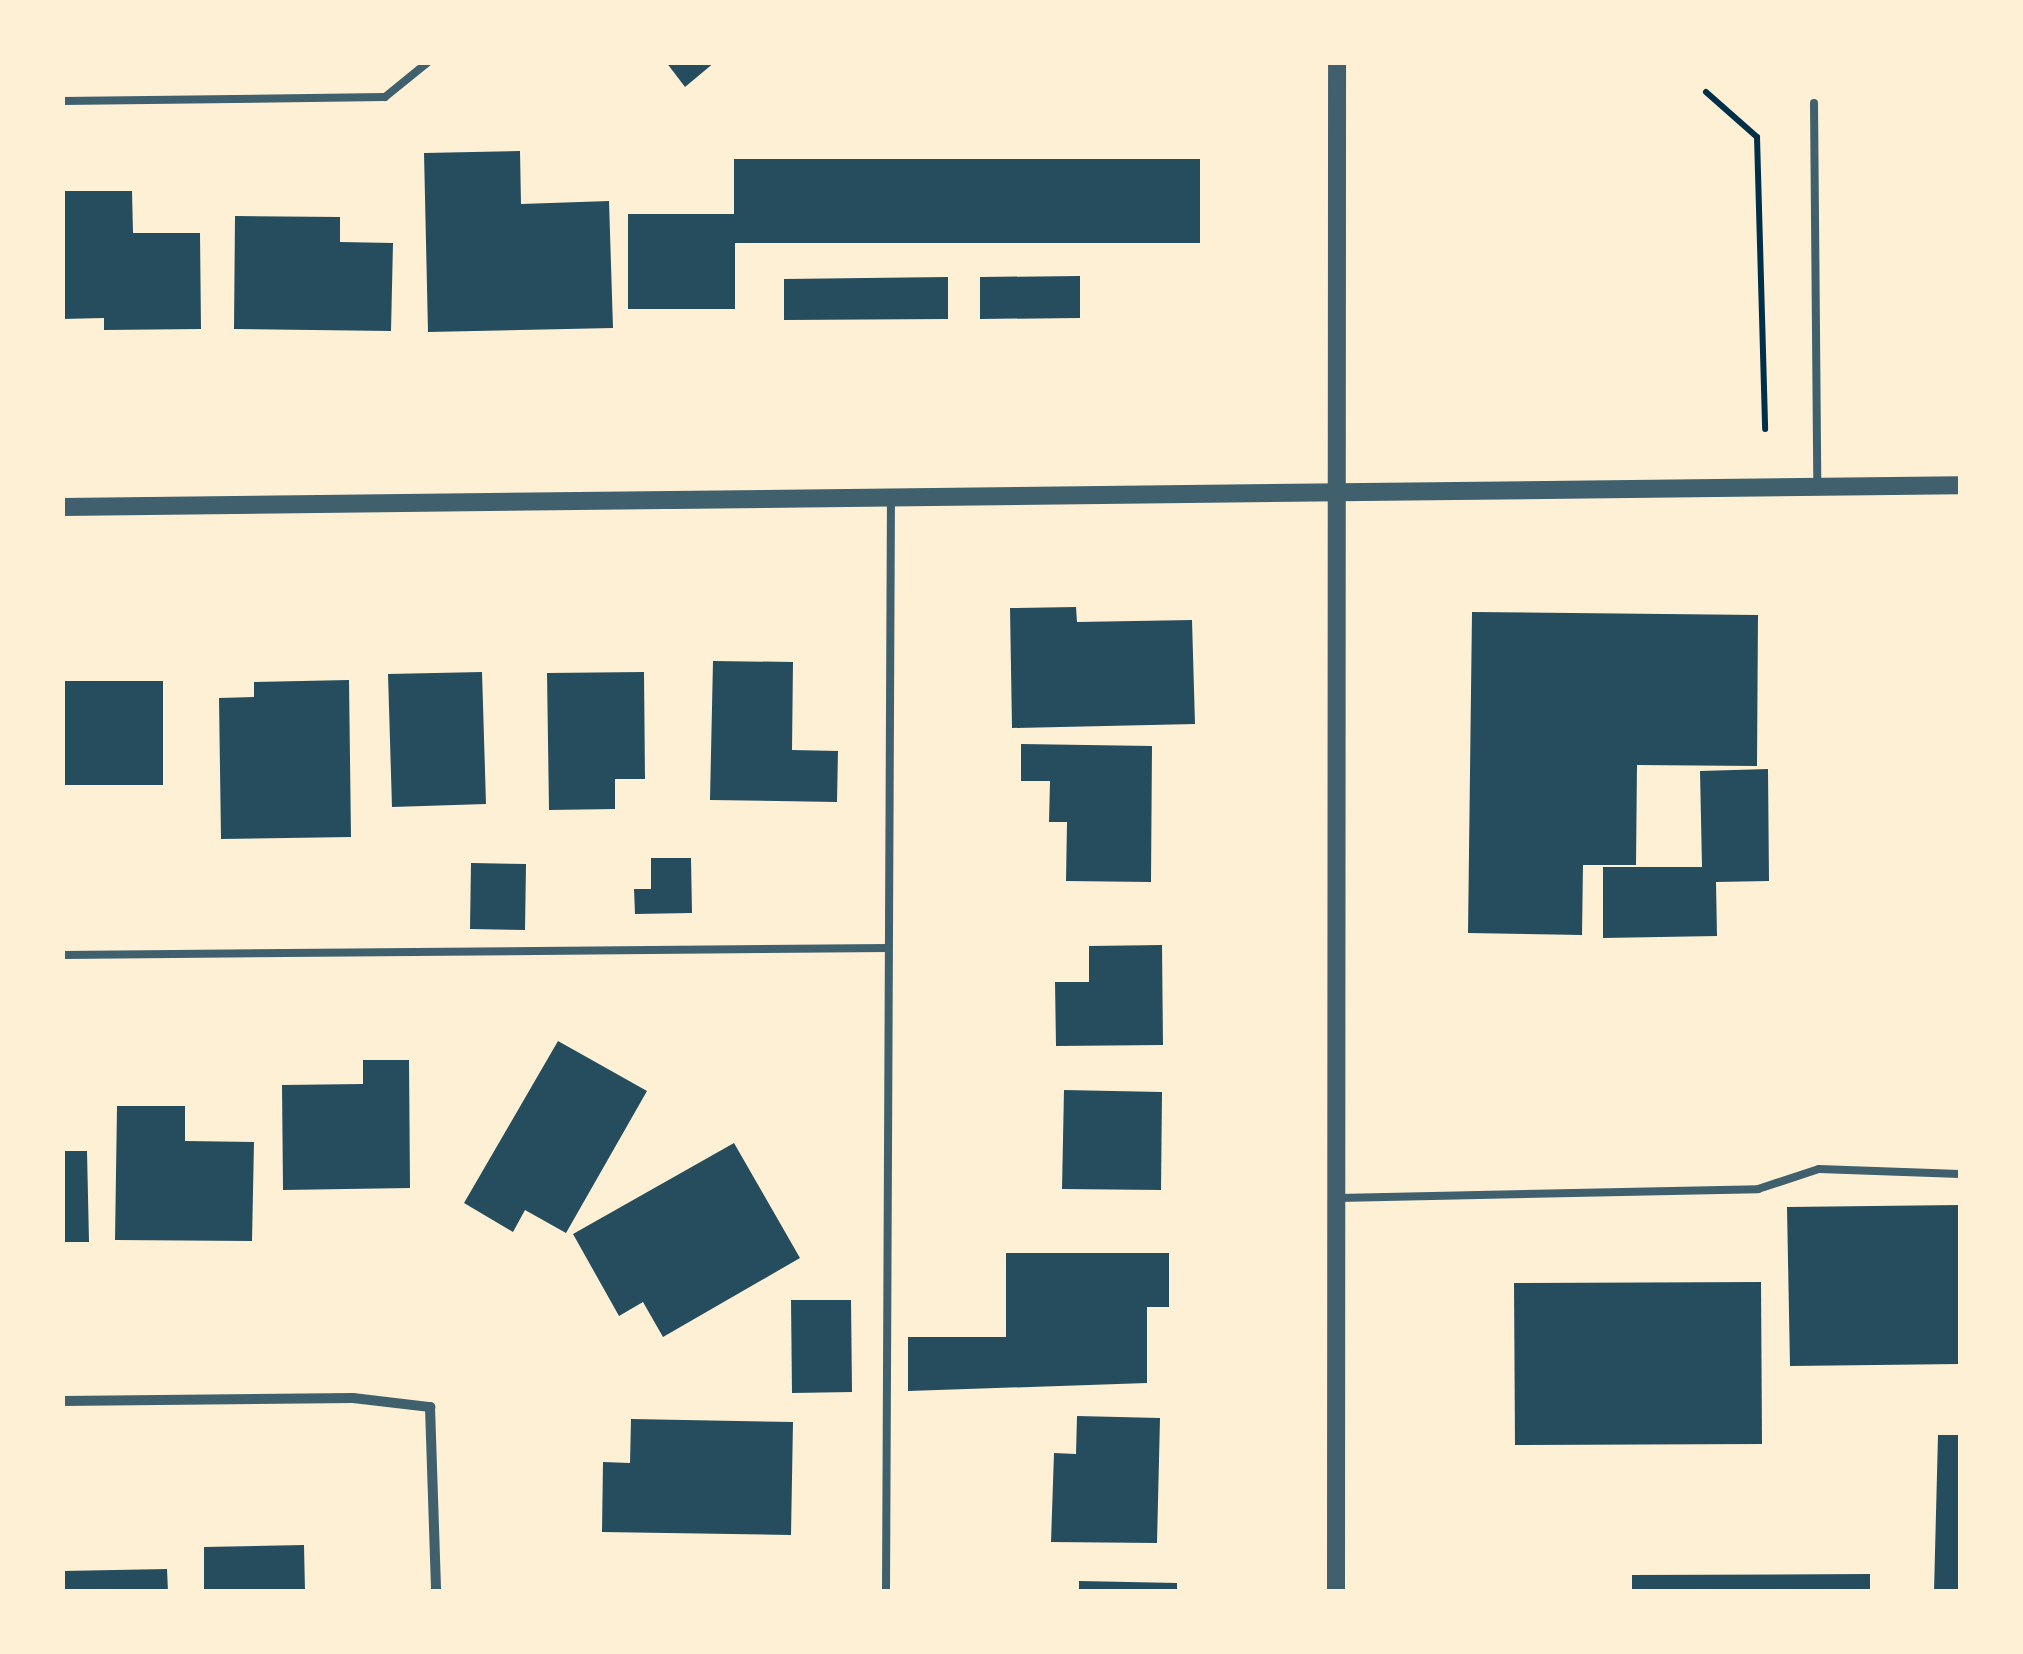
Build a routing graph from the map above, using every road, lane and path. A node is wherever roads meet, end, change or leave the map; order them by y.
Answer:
1 (428, 62) edge
2 (1337, 62) edge
3 (1706, 92) dead end
4 (62, 102) edge
5 (1814, 104) dead end
6 (1765, 429) dead end
7 (1960, 485) edge
8 (1816, 486) junction
9 (1337, 494) junction
10 (891, 498) junction
11 (62, 508) edge
12 (888, 948) junction
13 (62, 954) edge
14 (1960, 1174) edge
15 (1334, 1198) junction
16 (62, 1401) edge
17 (436, 1592) edge
18 (886, 1592) edge
19 (1336, 1592) edge

1 - 4 lane
2 - 9 street
3 - 6 path
5 - 8 lane
7 - 8 street
8 - 9 street
9 - 10 street
9 - 15 street
10 - 11 street
10 - 12 lane
12 - 13 lane
12 - 18 lane
14 - 15 lane
15 - 19 street
16 - 17 street

